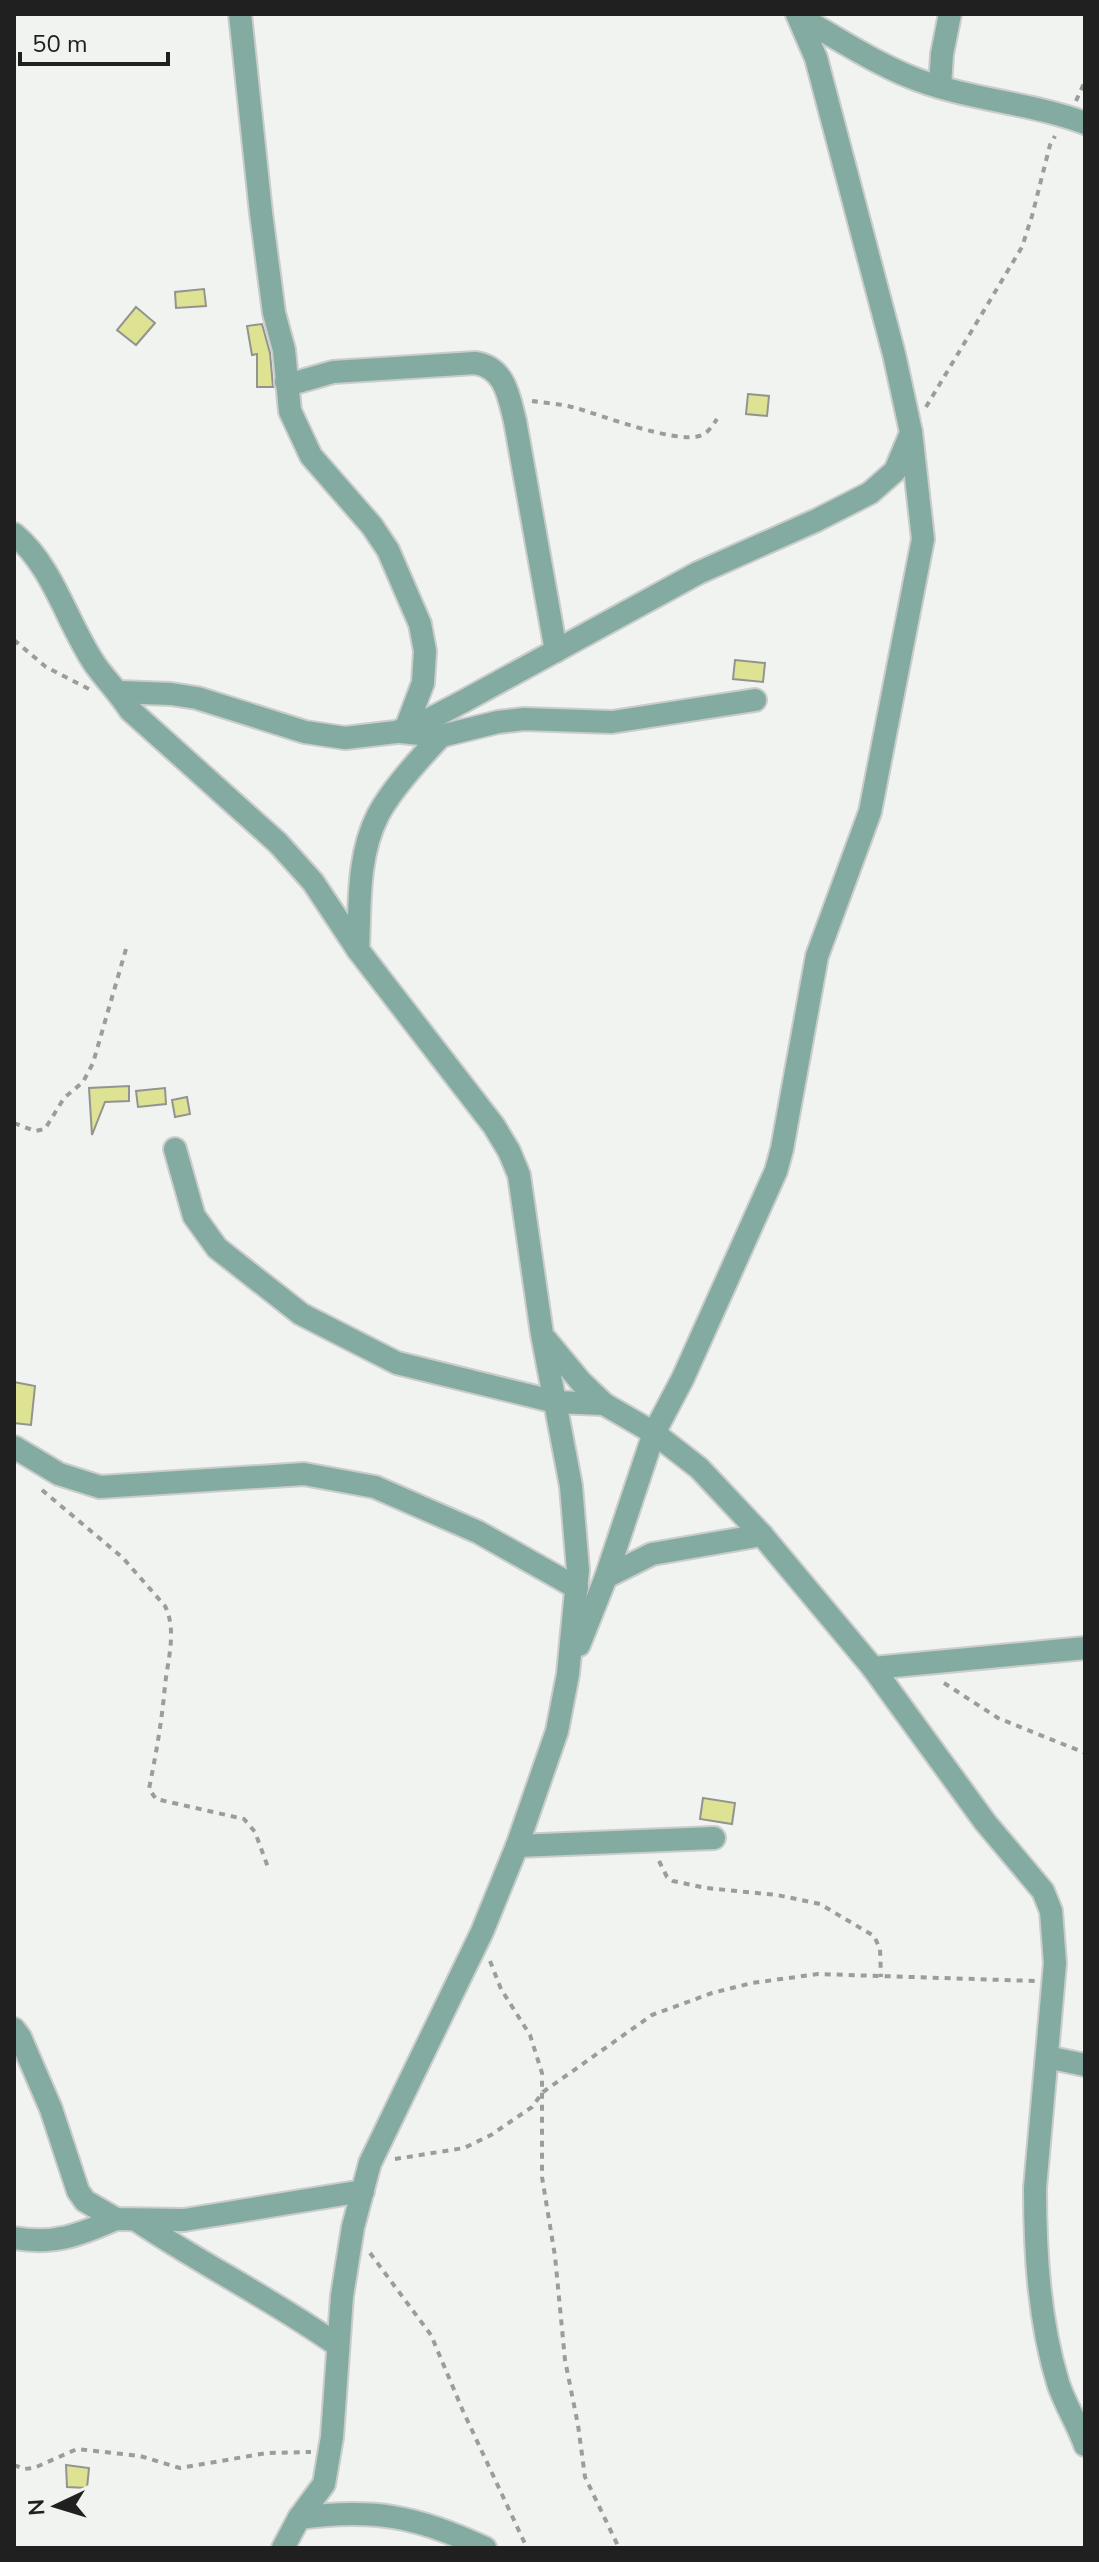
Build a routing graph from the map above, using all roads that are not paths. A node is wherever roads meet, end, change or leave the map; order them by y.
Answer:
1 (240, 14) edge
2 (950, 14) edge
3 (798, 16) edge
4 (940, 87) junction
5 (1075, 119) edge
6 (286, 382) junction
7 (911, 432) junction
8 (14, 534) edge
9 (556, 651) junction
10 (119, 692) junction
11 (755, 700) dead end
12 (401, 730) junction
13 (441, 736) junction
14 (358, 950) junction
15 (175, 1149) dead end
16 (542, 1334) junction
17 (556, 1402) junction
18 (604, 1404) junction
19 (654, 1433) junction
20 (14, 1447) edge
21 (762, 1535) junction
22 (606, 1577) junction
23 (577, 1588) junction
24 (1085, 1648) edge
25 (873, 1668) junction
26 (568, 1674) junction
27 (714, 1838) dead end
28 (517, 1846) junction
29 (14, 2029) edge
30 (1047, 2057) junction
31 (1085, 2065) edge
32 (363, 2191) junction
33 (126, 2220) junction
34 (14, 2238) edge
35 (337, 2345) junction
36 (1085, 2445) edge
37 (299, 2518) junction
38 (283, 2548) edge
39 (485, 2548) edge

1 - 6 street
2 - 4 street
3 - 4 street
3 - 7 street
4 - 5 street
6 - 9 street
6 - 12 street
7 - 9 street
7 - 19 street
8 - 10 street
9 - 12 street
10 - 12 street
10 - 14 street
11 - 13 street
12 - 13 street
13 - 14 street
14 - 16 street
15 - 17 street
16 - 17 street
16 - 18 street
17 - 18 street
17 - 23 street
18 - 19 street
19 - 21 street
19 - 22 street
20 - 23 street
21 - 22 street
21 - 25 street
22 - 26 street
23 - 26 street
24 - 25 street
25 - 30 street
26 - 28 street
27 - 28 street
28 - 32 street
29 - 33 street
30 - 31 street
30 - 36 street
32 - 33 street
32 - 35 street
33 - 34 street
33 - 35 street
35 - 37 street
37 - 38 street
37 - 39 street

